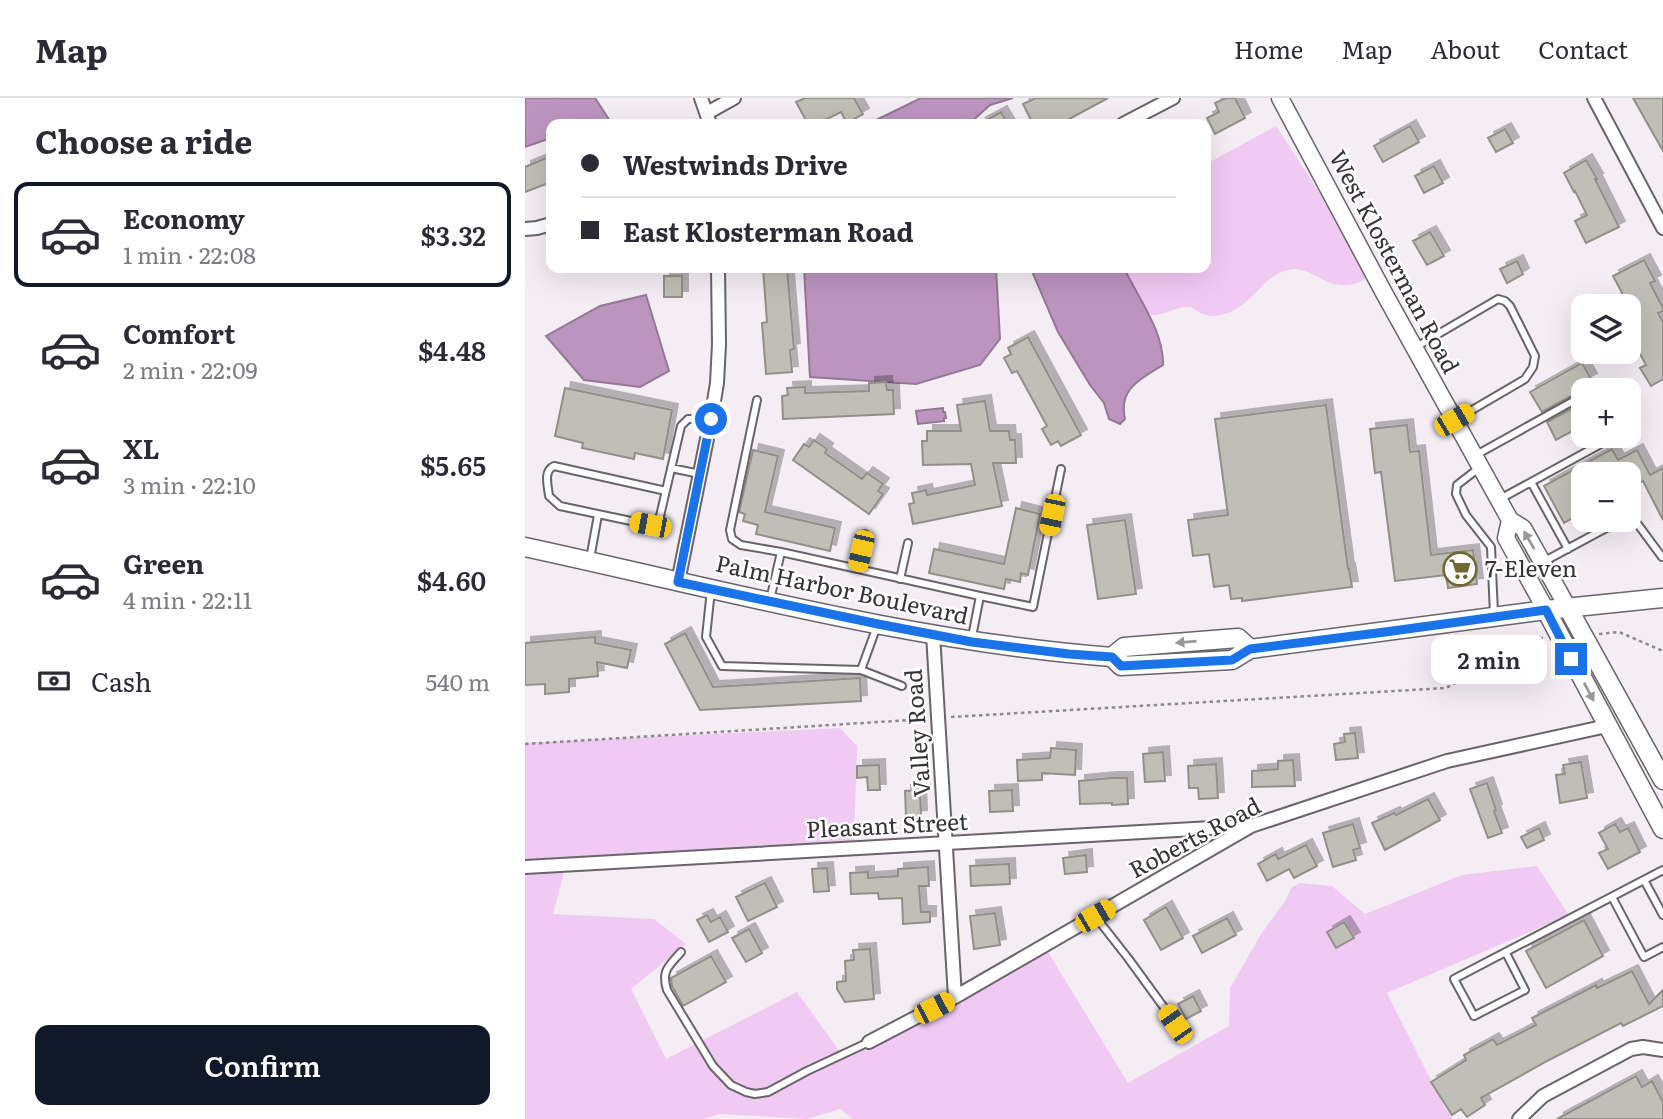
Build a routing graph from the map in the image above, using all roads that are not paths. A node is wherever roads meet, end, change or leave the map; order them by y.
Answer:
1 (701, 98) edge
2 (734, 98) edge
3 (1173, 98) edge
4 (1280, 98) edge
5 (1594, 98) edge
6 (708, 118) edge
7 (1133, 119) edge
8 (546, 225) edge
9 (1663, 228) edge
10 (525, 229) edge
11 (718, 273) edge
12 (1414, 348) junction
13 (757, 400) dead end
14 (1571, 403) edge
15 (711, 419) junction
16 (1454, 420) junction
17 (1593, 448) edge
18 (1477, 461) junction
19 (671, 468) junction
20 (1061, 469) dead end
21 (700, 474) junction
22 (1531, 482) junction
23 (666, 491) junction
24 (1499, 500) junction
25 (599, 515) junction
26 (1510, 520) junction
27 (1641, 528) edge
28 (1599, 532) edge
29 (865, 534) dead end
30 (1506, 538) junction
31 (908, 543) dead end
32 (525, 547) edge
33 (1491, 547) junction
34 (1568, 549) junction
35 (781, 552) junction
36 (1663, 559) edge
37 (590, 561) junction
38 (1542, 563) junction
39 (857, 569) junction
40 (900, 579) junction
41 (678, 582) junction
42 (711, 589) junction
43 (980, 596) junction
44 (1663, 598) edge
45 (769, 601) junction
46 (1568, 608) junction
47 (1546, 610) junction
48 (1494, 617) junction
49 (878, 624) junction
50 (933, 634) junction
51 (972, 642) junction
52 (861, 670) junction
53 (902, 686) dead end
54 (1607, 726) junction
55 (1663, 780) edge
56 (1251, 826) junction
57 (1663, 830) edge
58 (946, 844) junction
59 (525, 867) edge
60 (1663, 870) edge
61 (1644, 880) junction
62 (1612, 897) junction
63 (1663, 915) edge
64 (1095, 916) junction
65 (1663, 947) edge
66 (681, 952) dead end
67 (1506, 953) junction
68 (955, 997) junction
69 (1175, 1024) dead end
70 (869, 1042) joint
71 (1663, 1050) edge
72 (1519, 1119) edge

1 - 6 street
2 - 6 street
3 - 7 street
4 - 12 street, West Klosterman Road
5 - 9 street
8 - 10 street
11 - 15 street
12 - 16 street, West Klosterman Road
12 - 16 lane
13 - 35 lane
14 - 18 lane
15 - 19 lane
15 - 21 street
16 - 18 street, West Klosterman Road
17 - 22 lane
18 - 24 street, West Klosterman Road
18 - 33 lane
19 - 21 lane
19 - 23 lane
20 - 43 lane
21 - 41 street
22 - 24 lane
22 - 34 lane
23 - 25 lane
23 - 25 lane
24 - 26 street, West Klosterman Road
25 - 37 lane
26 - 30 street
38 -> 26 street, West Klosterman Road
27 - 36 lane
28 - 34 lane
29 - 39 lane
30 - 33 lane
30 - 47 street
31 - 40 lane
32 - 37 main road, Palm Harbor Boulevard
33 - 48 lane
34 - 38 lane
35 - 39 lane
35 - 45 lane
37 - 41 main road, Palm Harbor Boulevard
38 - 46 street, West Klosterman Road
39 - 40 lane
40 - 43 lane
41 - 42 main road, Palm Harbor Boulevard
42 - 45 main road, Palm Harbor Boulevard
42 - 52 lane
43 - 51 lane
44 - 46 main road, Palm Harbor Boulevard
45 - 49 main road, Palm Harbor Boulevard
46 - 47 main road, Palm Harbor Boulevard
46 - 55 main road
47 - 48 main road, Palm Harbor Boulevard
47 -> 54 main road
48 - 51 main road, Palm Harbor Boulevard
49 - 50 main road, Palm Harbor Boulevard
49 - 52 lane
50 - 51 main road, Palm Harbor Boulevard
50 - 58 street, Valley Road
52 - 53 lane
54 - 56 street, Roberts Road
54 - 57 main road
56 - 58 street, Pleasant Street
56 - 64 street, Roberts Road
58 - 59 street, Pleasant Street
58 - 68 street, Valley Road
60 - 61 lane
61 - 62 lane
61 - 63 lane
62 - 65 lane
62 - 67 lane
64 - 68 street, Roberts Road
64 - 69 lane
66 - 70 lane
67 - 67 lane
68 - 70 street, Roberts Road
71 - 72 street

